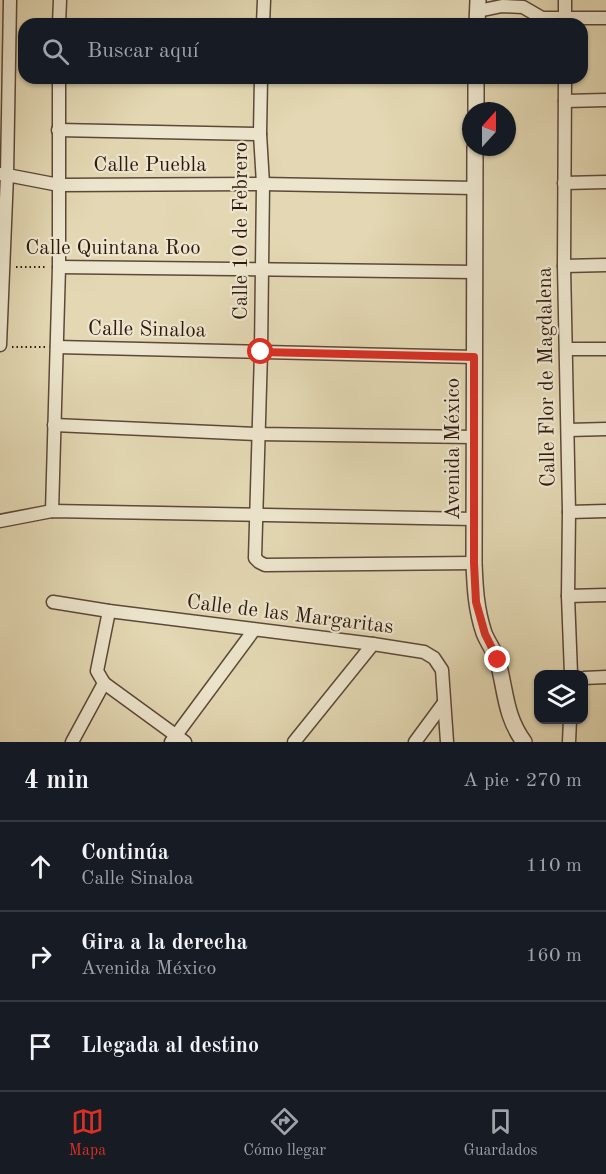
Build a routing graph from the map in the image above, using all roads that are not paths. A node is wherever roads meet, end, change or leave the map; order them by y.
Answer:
1 (10, 0) edge
2 (60, 0) edge
3 (264, 0) edge
4 (565, 0) edge
5 (478, 12) edge
6 (60, 18) edge
7 (263, 18) edge
8 (542, 18) edge
9 (566, 18) edge
10 (606, 18) edge
11 (588, 20) edge
12 (4, 71) edge
13 (59, 84) edge
14 (261, 84) edge
15 (477, 84) edge
16 (565, 84) edge
17 (606, 100) edge
18 (565, 101) junction
19 (476, 102) edge
20 (58, 130) junction
21 (260, 134) junction
22 (475, 156) edge
23 (4, 174) edge
24 (606, 182) edge
25 (564, 183) junction
26 (263, 184) junction
27 (58, 185) junction
28 (474, 188) junction
29 (564, 266) junction
30 (606, 266) edge
31 (59, 267) junction
32 (262, 268) junction
33 (474, 272) junction
34 (6, 346) edge
35 (57, 347) junction
36 (566, 349) junction
37 (606, 349) edge
38 (261, 352) junction
39 (474, 357) junction
40 (54, 425) junction
41 (606, 429) edge
42 (568, 430) junction
43 (258, 434) junction
44 (474, 437) junction
45 (52, 511) junction
46 (606, 511) edge
47 (569, 512) junction
48 (257, 514) junction
49 (474, 519) junction
50 (0, 521) edge
51 (474, 563) junction
52 (606, 595) edge
53 (568, 596) junction
54 (53, 602) dead end
55 (109, 611) junction
56 (254, 630) junction
57 (373, 644) junction
58 (571, 670) edge
59 (588, 678) edge
60 (606, 678) edge
61 (104, 682) junction
62 (443, 704) junction
63 (570, 724) edge
64 (177, 740) edge
65 (72, 742) edge
66 (294, 742) edge
67 (415, 742) edge
68 (447, 742) edge
69 (524, 742) edge
70 (570, 742) edge

1 - 12 street
2 - 6 street
3 - 7 street
4 - 9 street
5 - 8 street
10 - 11 street
12 - 23 street
13 - 20 street
14 - 21 street, Calle 10 de Febrero
15 - 19 street
16 - 18 street, Calle Flor de Magdalena
17 - 18 street
18 - 25 street, Calle Flor de Magdalena
20 - 21 street
20 - 27 street
21 - 26 street, Calle 10 de Febrero
22 - 28 street, Avenida México
23 - 27 street, Calle Puebla
23 - 34 street
24 - 25 street
25 - 29 street, Calle Flor de Magdalena
26 - 27 street, Calle Puebla
26 - 28 street, Calle Puebla
26 - 32 street, Calle 10 de Febrero
27 - 31 street
28 - 33 street, Avenida México
29 - 30 street
29 - 36 street, Calle Flor de Magdalena
31 - 32 street, Calle Quintana Roo
31 - 35 street
32 - 33 street, Calle Quintana Roo
32 - 38 street, Calle 10 de Febrero
33 - 39 street, Avenida México
35 - 38 street, Calle Sinaloa
35 - 40 street
36 - 37 street
36 - 42 street, Calle Flor de Magdalena
38 - 39 street, Calle Sinaloa
38 - 43 street, Calle 10 de Febrero
39 - 44 street, Avenida México
40 - 43 street
40 - 45 street
41 - 42 street
42 - 47 street, Calle Flor de Magdalena
43 - 44 street
43 - 48 street, Calle 10 de Febrero
44 - 49 street, Avenida México
45 - 48 street
45 - 50 street
46 - 47 street
47 - 53 street, Calle Flor de Magdalena
48 - 49 street
48 - 51 street, Calle 10 de Febrero
49 - 51 street, Avenida México
51 - 69 street, Avenida México
52 - 53 street
53 - 58 street, Calle Flor de Magdalena
54 - 55 street, Calle de las Margaritas
55 - 56 street, Calle de las Margaritas
55 - 61 street
56 - 57 street, Calle de las Margaritas
56 - 64 street
57 - 62 street, Calle de las Margaritas
57 - 66 street
59 - 60 street
61 - 64 street
61 - 65 street
62 - 67 street
62 - 68 street, Calle de las Margaritas
63 - 70 street

